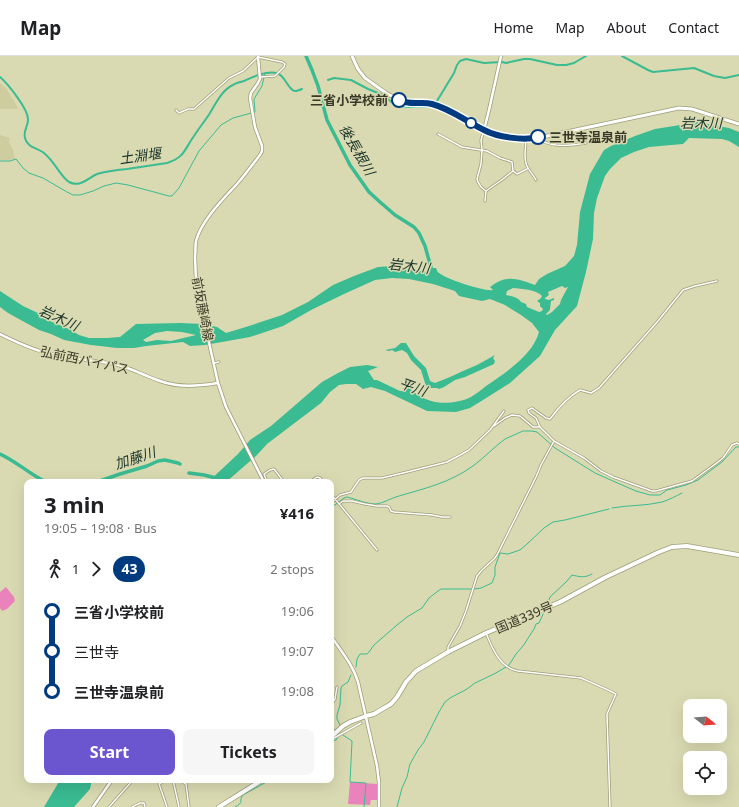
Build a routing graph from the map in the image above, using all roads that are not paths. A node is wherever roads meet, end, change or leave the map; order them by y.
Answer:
1 (352, 56) edge
2 (258, 57) edge
3 (501, 58) edge
4 (260, 75) junction
5 (176, 110) dead end
6 (739, 124) edge
7 (484, 130) junction
8 (438, 134) dead end
9 (526, 139) junction
10 (533, 139) junction
11 (586, 144) dead end
12 (482, 150) junction
13 (528, 168) junction
14 (513, 171) junction
15 (536, 180) dead end
16 (486, 191) junction
17 (485, 201) dead end
18 (717, 281) dead end
19 (1, 335) edge
20 (0, 338) edge
21 (219, 362) dead end
22 (214, 363) junction
23 (218, 383) junction
24 (504, 411) dead end
25 (494, 426) junction
26 (540, 428) junction
27 (554, 441) junction
28 (739, 444) edge
29 (262, 479) edge
30 (266, 479) edge
31 (282, 479) edge
32 (334, 498) edge
33 (334, 502) edge
34 (337, 502) junction
35 (450, 517) dead end
36 (377, 550) dead end
37 (739, 555) edge
38 (486, 633) junction
39 (334, 641) edge
40 (448, 652) junction
41 (337, 687) dead end
42 (334, 700) edge
43 (366, 716) junction
44 (361, 723) dead end
45 (334, 734) edge
46 (334, 738) edge
47 (110, 783) edge
48 (130, 783) edge
49 (161, 783) edge
50 (174, 783) edge
51 (184, 783) edge
52 (257, 783) edge
53 (93, 807) edge
54 (109, 807) edge
55 (132, 807) edge
56 (145, 807) edge
57 (167, 807) edge
58 (180, 807) edge
59 (190, 807) edge
60 (219, 807) edge
61 (380, 807) edge
62 (610, 807) edge

1 - 7 main road
2 - 4 main road
2 - 4 street
2 - 5 street
3 - 7 main road
4 - 22 main road, 前坂藤崎線
6 - 10 main road
7 - 9 main road
7 - 12 street
8 - 12 street
9 - 10 main road
9 - 13 street
10 - 11 street
12 - 14 street
12 - 16 street
13 - 14 street
13 - 15 street
14 - 16 street
16 - 17 street
18 - 26 street
19 - 20 street
19 - 23 main road, 弘前西バイパス
21 - 22 street
22 - 23 main road, 前坂藤崎線
23 - 29 main road, 前坂藤崎線
24 - 25 street
25 - 26 street
25 - 34 street
26 - 27 street
27 - 28 street
27 - 40 street
30 - 31 street
32 - 34 street
33 - 34 street
34 - 35 street
34 - 36 street
37 - 38 highway, 国道339号
38 - 40 highway, 国道339号
38 - 62 street
39 - 43 main road
40 - 43 highway, 国道339号
41 - 42 street
43 - 45 highway, 国道339号
43 - 61 main road
44 - 46 street
47 - 53 main road
48 - 54 street
49 - 57 street
50 - 58 street
51 - 59 street
52 - 60 highway
55 - 56 street

